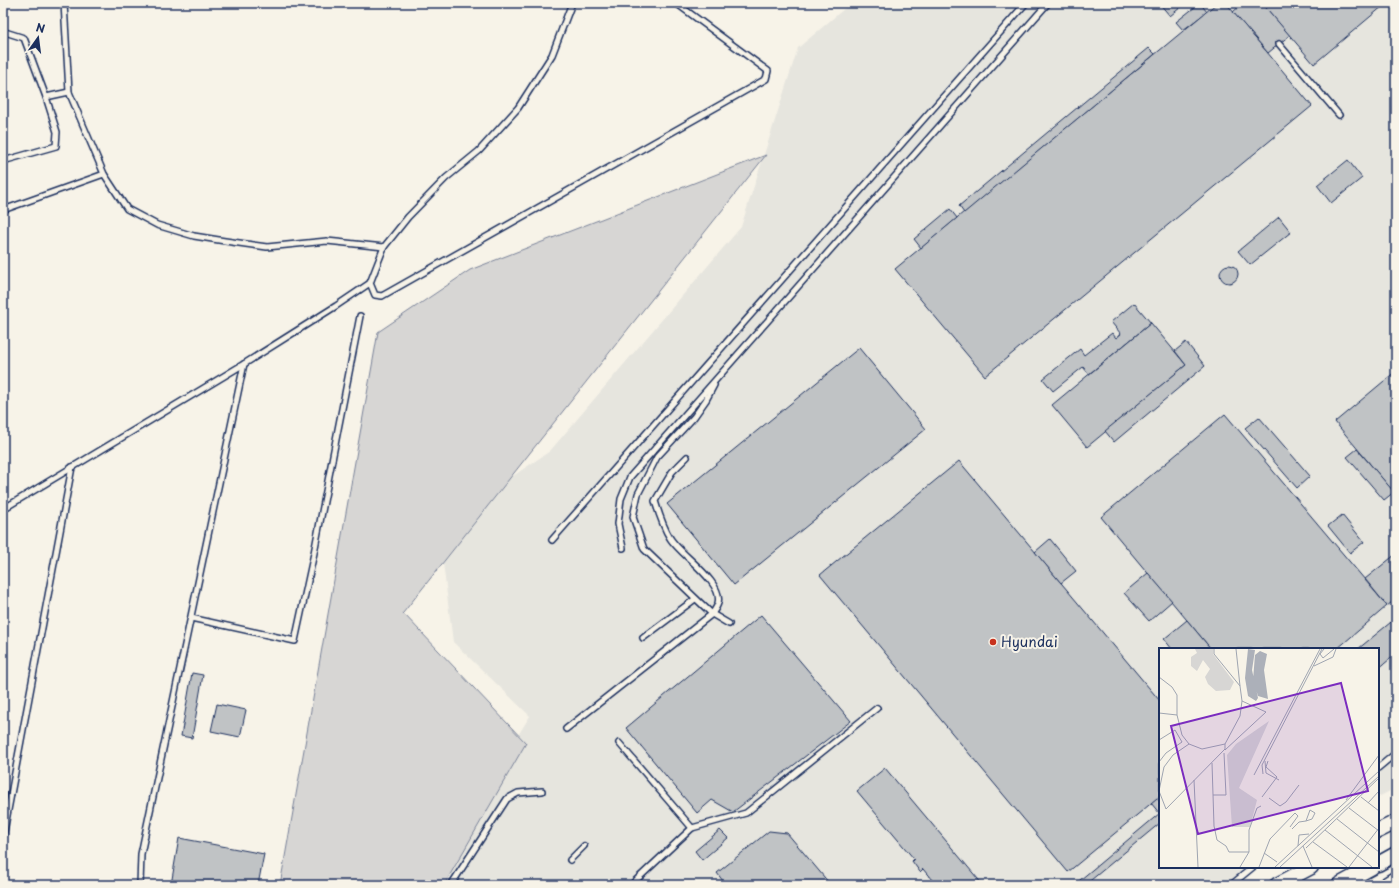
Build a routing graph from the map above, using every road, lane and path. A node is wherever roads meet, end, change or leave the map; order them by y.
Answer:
1 (64, 3) edge
2 (572, 3) edge
3 (676, 3) edge
4 (1026, 3) edge
5 (1048, 3) edge
6 (3, 33) edge
7 (1279, 44) dead end
8 (69, 92) junction
9 (46, 97) junction
10 (1339, 115) dead end
11 (3, 161) edge
12 (104, 174) junction
13 (3, 210) edge
14 (384, 247) junction
15 (370, 283) junction
16 (360, 316) dead end
17 (244, 364) junction
18 (718, 378) junction
19 (686, 457) dead end
20 (72, 467) junction
21 (3, 509) edge
22 (552, 540) dead end
23 (623, 548) dead end
24 (695, 599) junction
25 (712, 614) junction
26 (191, 618) junction
27 (729, 624) dead end
28 (643, 638) dead end
29 (878, 708) dead end
30 (566, 729) dead end
31 (619, 743) dead end
32 (1396, 753) edge
33 (1379, 767) edge
34 (542, 791) dead end
35 (1396, 822) edge
36 (692, 828) junction
37 (1379, 830) edge
38 (3, 837) edge
39 (584, 846) dead end
40 (1396, 854) edge
41 (570, 860) dead end
42 (1379, 863) edge
43 (1252, 868) edge
44 (1309, 868) edge
45 (1370, 868) edge
46 (1396, 876) edge
47 (140, 885) edge
48 (451, 885) edge
49 (631, 885) edge
50 (1231, 885) edge
51 (1277, 885) edge
52 (1339, 885) edge
53 (1382, 885) edge

1 - 8 lane
2 - 14 lane
3 - 15 lane
4 - 22 lane
5 - 18 lane
6 - 9 lane
7 - 10 lane
8 - 9 lane
8 - 12 lane
9 - 11 lane
12 - 13 lane
12 - 14 lane
14 - 15 lane
15 - 17 lane
16 - 26 lane
17 - 20 lane
17 - 26 lane
18 - 23 lane
18 - 24 lane
19 - 25 lane
20 - 21 lane
20 - 38 lane
24 - 25 lane
24 - 28 lane
25 - 27 lane
25 - 30 lane
26 - 47 lane
29 - 36 lane
31 - 36 lane
32 - 33 lane
34 - 48 lane
35 - 37 main road
36 - 49 lane
39 - 41 lane
40 - 42 main road
43 - 50 lane
44 - 51 main road
45 - 52 main road
46 - 53 street

